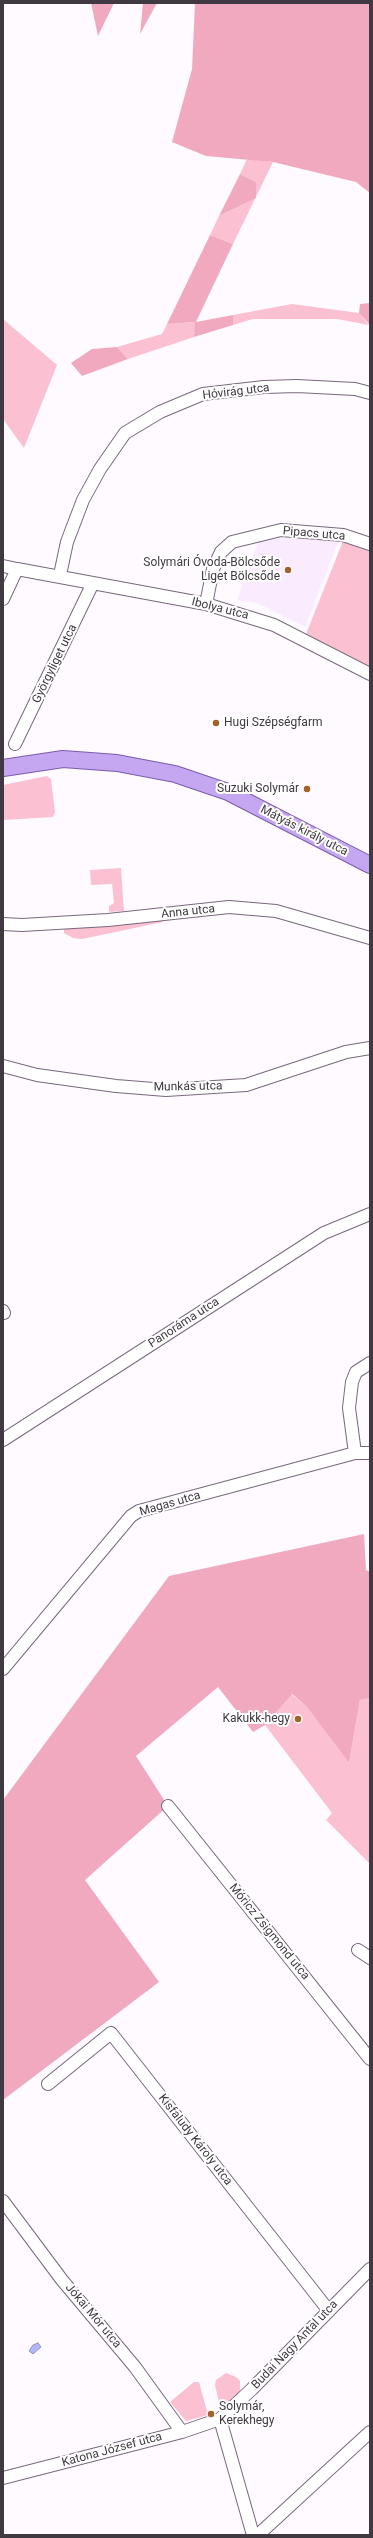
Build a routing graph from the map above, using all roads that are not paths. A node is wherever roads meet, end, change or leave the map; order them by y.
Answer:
1 (370, 393) edge
2 (370, 544) edge
3 (3, 566) edge
4 (17, 568) junction
5 (60, 575) junction
6 (93, 583) junction
7 (3, 599) edge
8 (206, 604) junction
9 (370, 674) edge
10 (15, 744) dead end
11 (3, 768) edge
12 (370, 865) edge
13 (3, 924) edge
14 (370, 938) edge
15 (370, 1048) edge
16 (3, 1066) edge
17 (370, 1214) edge
18 (370, 1363) edge
19 (3, 1440) edge
20 (370, 1452) edge
21 (355, 1453) junction
22 (3, 1669) edge
23 (168, 1806) dead end
24 (358, 1950) dead end
25 (370, 1958) edge
26 (370, 2059) edge
27 (48, 2084) dead end
28 (3, 2200) edge
29 (370, 2269) edge
30 (329, 2311) junction
31 (220, 2419) junction
32 (182, 2432) junction
33 (370, 2432) edge
34 (3, 2478) edge
35 (253, 2535) edge
36 (258, 2535) edge

1 - 5 street, Hóvirág utca
2 - 8 street, Pipacs utca
3 - 4 street
4 - 5 street
4 - 7 street
5 - 6 street, Ibolya utca
6 - 8 street, Ibolya utca
6 - 10 street, Györgyliget utca
8 - 9 street, Ibolya utca
11 - 12 main road, Mátyás király utca
13 - 14 street, Anna utca
15 - 16 street, Munkás utca
17 - 19 street, Panoráma utca
18 - 21 street
20 - 21 street, Magas utca
21 - 22 street, Magas utca
23 - 26 street, Móricz Zsigmond utca
24 - 25 street
27 - 30 street, Kisfaludy Károly utca
28 - 32 street, Jókai Mór utca
29 - 30 street, Budai Nagy Antal utca
30 - 31 street, Budai Nagy Antal utca
31 - 32 street, Katona József utca
31 - 35 street
32 - 34 street, Katona József utca
33 - 36 street

